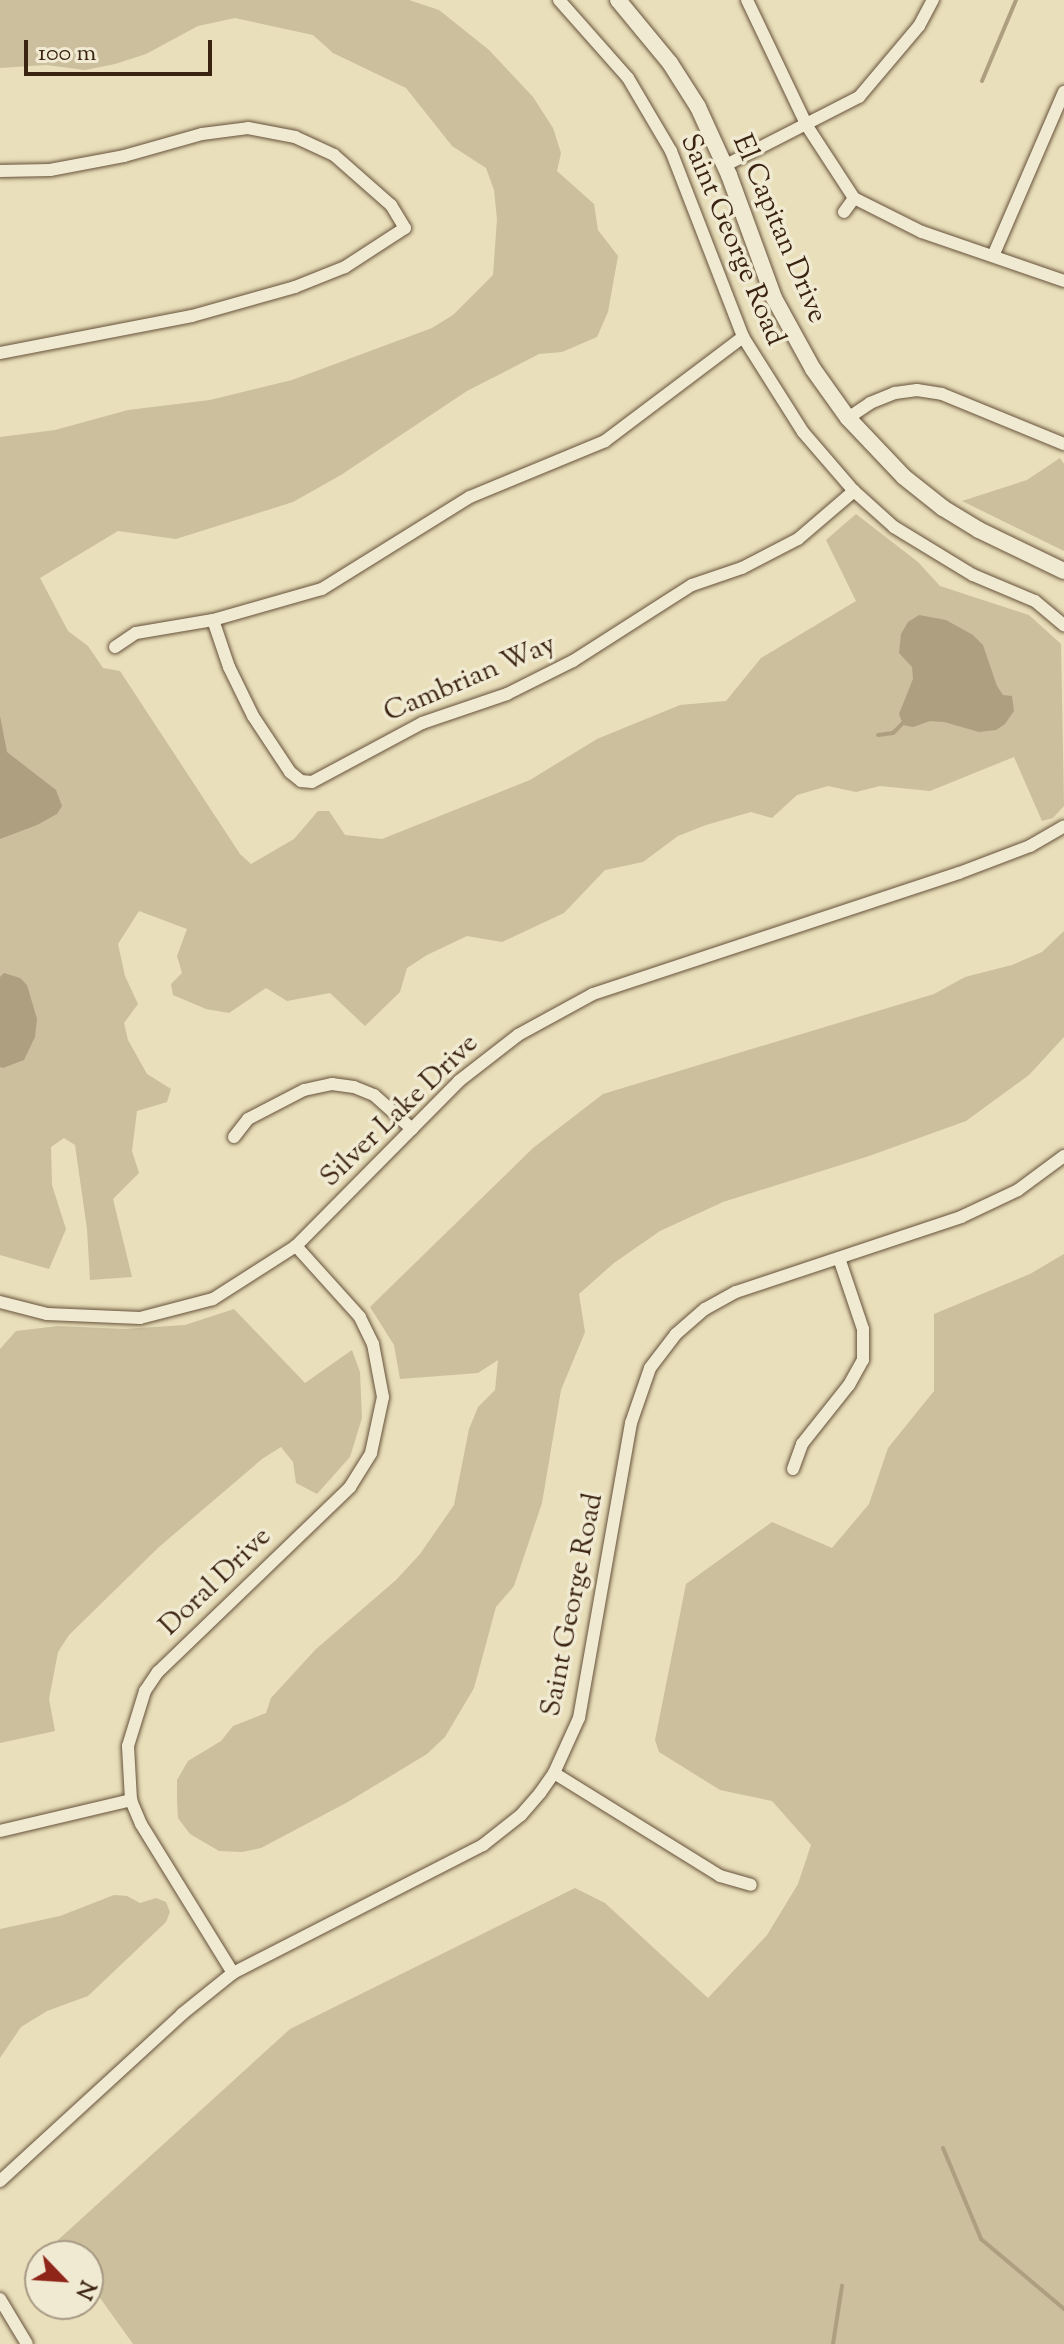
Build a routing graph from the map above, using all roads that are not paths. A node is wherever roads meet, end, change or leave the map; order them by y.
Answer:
1 (559, 0) edge
2 (618, 0) edge
3 (747, 0) edge
4 (933, 0) edge
5 (1064, 92) edge
6 (1060, 116) edge
7 (807, 126) junction
8 (724, 166) junction
9 (0, 171) edge
10 (854, 198) junction
11 (844, 212) dead end
12 (993, 256) junction
13 (1064, 281) edge
14 (743, 337) junction
15 (0, 353) edge
16 (848, 418) junction
17 (1064, 444) edge
18 (854, 491) junction
19 (1064, 571) edge
20 (213, 620) junction
21 (1064, 625) edge
22 (115, 647) dead end
23 (1064, 826) edge
24 (412, 1129) junction
25 (234, 1137) dead end
26 (1064, 1156) edge
27 (296, 1246) junction
28 (839, 1258) junction
29 (0, 1302) edge
30 (793, 1469) dead end
31 (554, 1773) junction
32 (131, 1800) junction
33 (0, 1831) edge
34 (751, 1885) dead end
35 (233, 1973) junction
36 (0, 2181) edge
37 (0, 2299) edge
38 (27, 2344) edge

1 - 14 street, Saint George Road
2 - 8 street, El Capitan Drive
3 - 7 street
4 - 7 street
5 - 6 street
6 - 12 street
7 - 8 street
7 - 10 street
8 - 16 street, El Capitan Drive
9 - 15 street
10 - 11 street
10 - 12 street
12 - 13 street
14 - 18 street, Saint George Road
14 - 20 street
16 - 17 street
16 - 19 street, El Capitan Drive
18 - 20 street, Cambrian Way
18 - 21 street, Saint George Road
20 - 22 street
23 - 24 street, Silver Lake Drive
24 - 25 street
24 - 27 street, Silver Lake Drive
26 - 28 street, Saint George Road
27 - 29 street, Silver Lake Drive
27 - 32 street, Doral Drive
28 - 30 street
28 - 31 street, Saint George Road
31 - 34 street
31 - 35 street, Saint George Road
32 - 33 street
32 - 35 street, Doral Drive
35 - 36 street, Saint George Road
37 - 38 street

